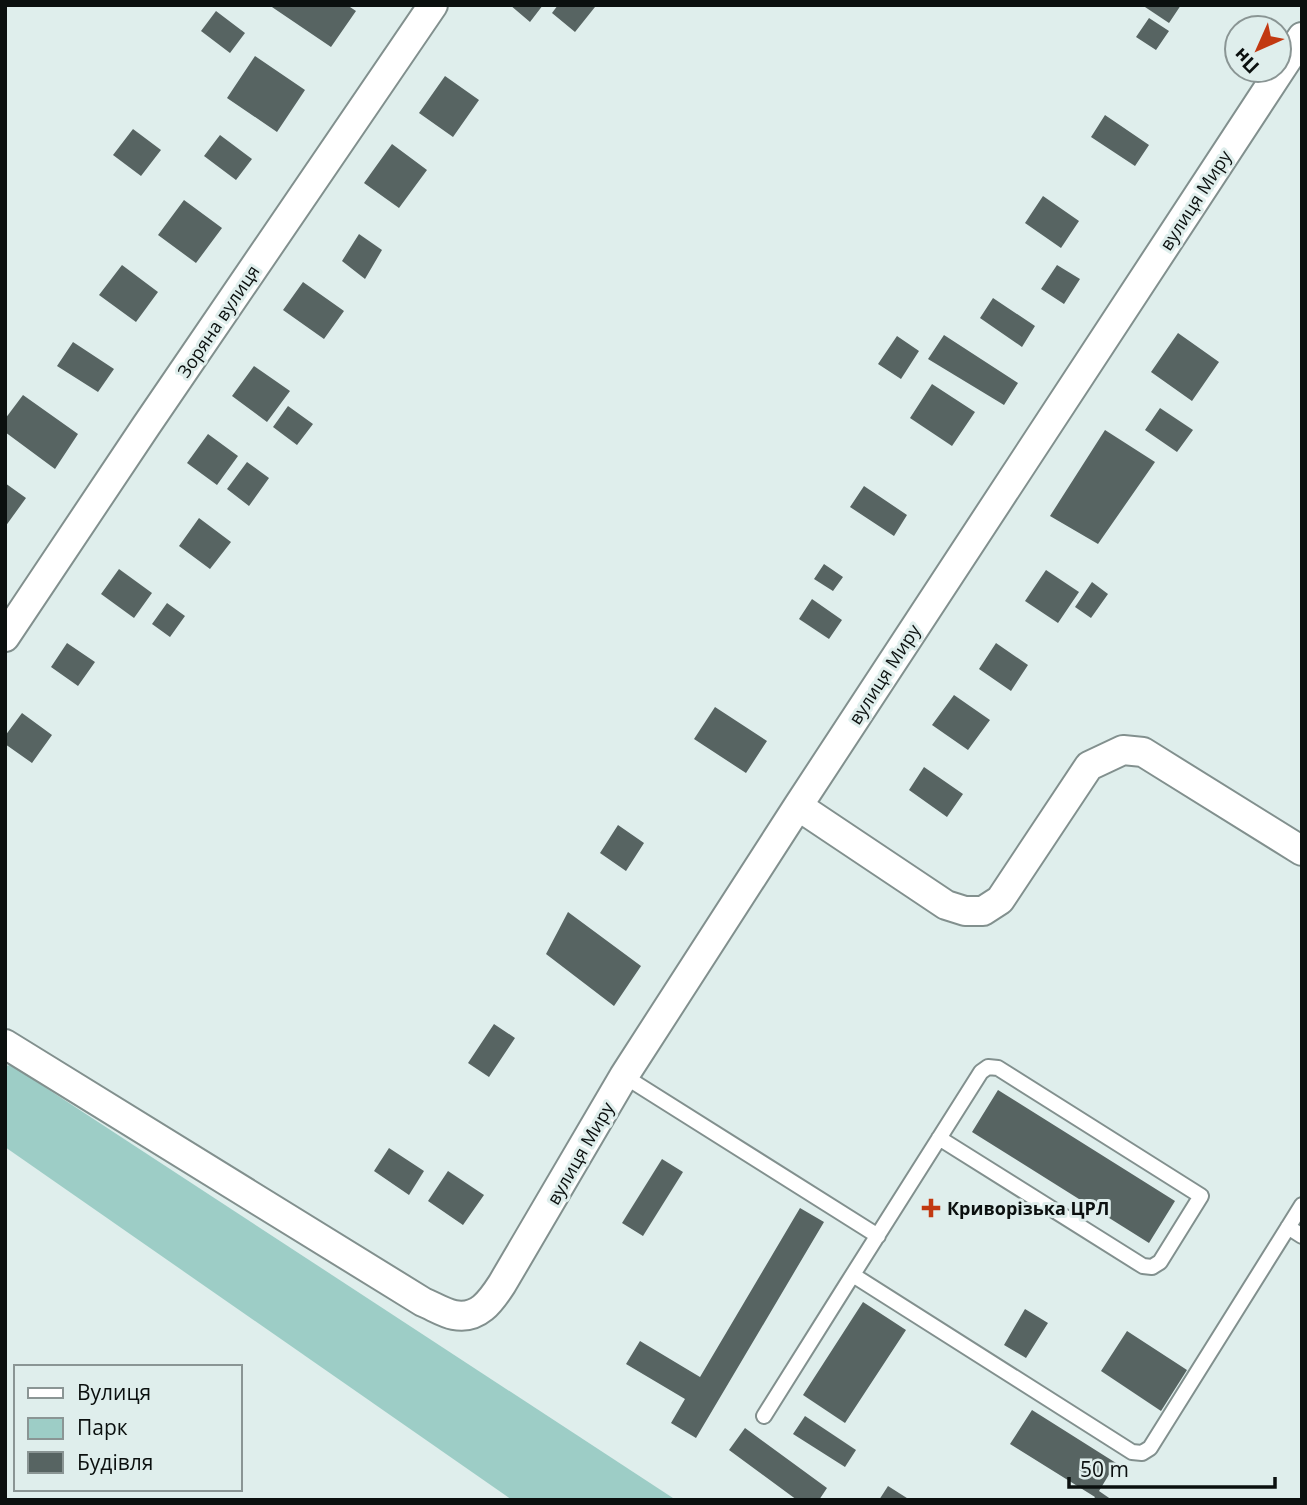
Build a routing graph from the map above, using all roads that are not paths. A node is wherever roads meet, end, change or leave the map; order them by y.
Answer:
1 (433, 5) edge
2 (1302, 37) edge
3 (5, 637) edge
4 (797, 806) junction
5 (1302, 851) edge
6 (5, 1044) edge
7 (624, 1076) junction
8 (939, 1138) junction
9 (1302, 1205) edge
10 (1288, 1227) junction
11 (878, 1236) junction
12 (1302, 1236) edge
13 (853, 1275) junction
14 (764, 1416) dead end

1 - 3 street, Зоряна вулиця
2 - 4 street, вулиця Миру
4 - 5 street
4 - 7 street, вулиця Миру
6 - 7 street, вулиця Миру
7 - 11 lane
8 - 8 lane
8 - 11 lane
9 - 10 lane
10 - 12 lane
10 - 13 lane
11 - 13 lane
13 - 14 lane

